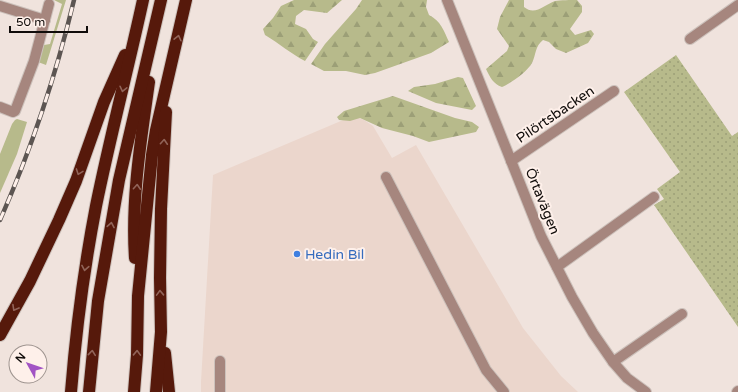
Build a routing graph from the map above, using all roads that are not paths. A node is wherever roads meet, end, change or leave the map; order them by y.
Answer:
1 (143, 0) edge
2 (161, 0) edge
3 (186, 0) edge
4 (447, 0) edge
5 (49, 4) dead end
6 (738, 5) edge
7 (0, 6) edge
8 (157, 16) junction
9 (45, 20) junction
10 (138, 24) junction
11 (690, 39) dead end
12 (169, 76) junction
13 (614, 91) dead end
14 (0, 107) edge
15 (511, 161) junction
16 (386, 177) dead end
17 (654, 196) dead end
18 (557, 267) junction
19 (138, 296) junction
20 (682, 314) dead end
21 (161, 332) junction
22 (0, 335) edge
23 (220, 361) dead end
24 (613, 362) junction
25 (71, 392) edge
26 (89, 392) edge
27 (134, 392) edge
28 (156, 392) edge
29 (168, 392) edge
30 (220, 392) edge
31 (504, 392) edge
32 (646, 392) edge

1 - 10 highway
2 - 8 highway
12 -> 3 highway
4 - 15 street, Örtavägen
5 - 9 street
6 - 11 street
7 - 9 street
19 -> 8 highway
26 -> 8 highway
9 - 14 street
10 -> 22 highway
10 -> 25 highway
12 - 19 highway
21 -> 12 highway
13 - 15 street, Pilörtsbacken
15 - 18 street, Örtavägen
16 - 31 street
17 - 18 street
18 - 24 street, Örtavägen
27 -> 19 highway
20 - 24 street
21 - 28 highway
21 - 29 highway
23 - 30 street
24 - 32 street, Örtavägen

